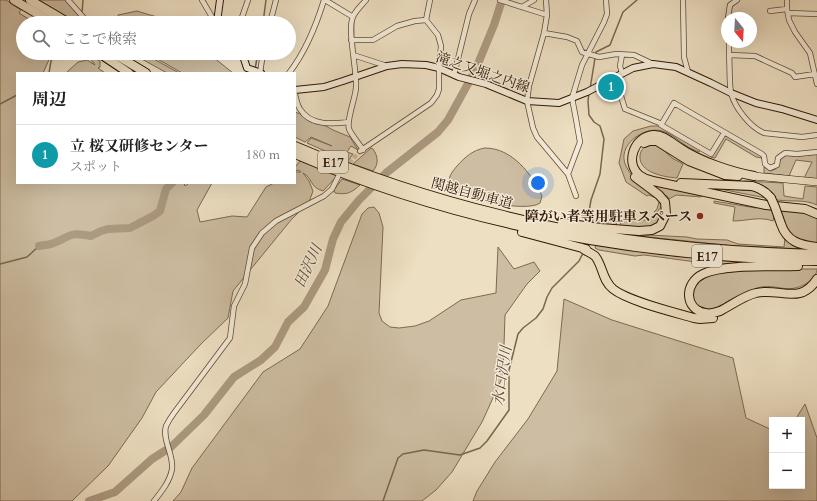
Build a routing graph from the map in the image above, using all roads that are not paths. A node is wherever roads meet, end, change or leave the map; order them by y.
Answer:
1 (14, 0) edge
2 (30, 0) edge
3 (68, 0) edge
4 (202, 0) edge
5 (220, 0) edge
6 (248, 0) edge
7 (276, 0) edge
8 (325, 0) edge
9 (366, 0) edge
10 (430, 0) edge
11 (475, 0) edge
12 (500, 0) edge
13 (534, 0) edge
14 (546, 0) edge
15 (606, 0) edge
16 (683, 0) edge
17 (736, 0) edge
18 (787, 0) edge
19 (522, 7) junction
20 (770, 11) dead end
21 (787, 11) junction
22 (729, 12) edge
23 (817, 14) edge
24 (547, 15) junction
25 (41, 16) edge
26 (56, 16) edge
27 (83, 16) edge
28 (211, 16) edge
29 (219, 16) edge
30 (242, 16) edge
31 (272, 16) edge
32 (353, 17) junction
33 (426, 20) junction
34 (544, 33) junction
35 (352, 40) junction
36 (728, 48) edge
37 (587, 53) junction
38 (353, 55) junction
39 (622, 55) junction
40 (729, 55) junction
41 (110, 60) edge
42 (125, 60) edge
43 (244, 60) edge
44 (262, 60) edge
45 (653, 64) junction
46 (387, 66) junction
47 (439, 68) junction
48 (128, 72) edge
49 (144, 72) edge
50 (257, 72) edge
51 (260, 72) edge
52 (290, 72) edge
53 (688, 72) junction
54 (622, 73) junction
55 (815, 74) junction
56 (457, 76) junction
57 (356, 77) junction
58 (615, 77) junction
59 (817, 84) edge
60 (296, 90) edge
61 (731, 94) junction
62 (296, 98) edge
63 (572, 98) junction
64 (527, 101) junction
65 (817, 120) edge
66 (349, 122) junction
67 (662, 124) junction
68 (724, 133) junction
69 (653, 135) junction
70 (817, 135) edge
71 (296, 146) edge
72 (817, 152) edge
73 (296, 154) edge
74 (568, 174) junction
75 (754, 176) junction
76 (338, 177) dead end
77 (369, 180) junction
78 (674, 182) junction
79 (817, 182) edge
80 (398, 189) junction
81 (576, 196) dead end
82 (817, 208) edge
83 (817, 214) edge
84 (572, 234) junction
85 (599, 235) junction
86 (817, 247) edge
87 (817, 254) edge
88 (817, 261) edge
89 (817, 265) edge
90 (817, 279) edge
91 (817, 287) edge
92 (154, 501) edge

1 - 25 highway
2 - 26 highway
3 - 27 street
4 - 28 street
5 - 29 main road
6 - 30 street
7 - 31 street
8 - 32 street
8 - 52 street
9 - 32 street
10 - 33 street
11 - 56 street
12 - 19 street
13 - 19 street
14 - 24 street
15 - 37 street
16 - 53 street
17 - 22 street
18 - 21 street
19 - 24 street
20 - 21 street
21 - 23 street
21 - 55 street
24 - 34 street
32 - 35 street
33 - 35 street
33 - 47 street
34 - 37 street
34 - 64 street
35 - 38 street
36 - 40 street
37 - 39 street
37 - 63 street
38 - 46 street
38 - 57 street
39 - 45 street
39 - 54 street
40 - 55 street
40 - 61 street
41 - 48 highway
42 - 49 highway
43 - 50 main road
44 - 51 street
45 - 53 main road, 滝之又堀之内線
45 - 54 main road, 滝之又堀之内線
46 - 47 main road, 滝之又堀之内線
46 - 57 main road, 滝之又堀之内線
47 - 56 main road, 滝之又堀之内線
47 - 66 street
53 - 61 main road, 滝之又堀之内線
54 - 58 main road, 滝之又堀之内線
55 - 59 street
56 - 64 main road, 滝之又堀之内線
57 - 60 main road, 滝之又堀之内線
57 - 66 street
58 - 63 main road, 滝之又堀之内線
58 - 67 street
61 - 65 main road, 滝之又堀之内線
61 - 70 street
62 - 66 street
63 - 64 main road, 滝之又堀之内線
63 - 74 street
64 - 74 street
67 - 68 street
67 - 68 street
68 - 72 street
69 - 75 highway
69 - 83 highway
69 - 85 highway
71 - 77 highway, 関越自動車道 / E17
73 - 77 highway, 関越自動車道 / E17
74 - 81 street
75 - 78 highway
75 - 79 main road
76 - 92 street
77 - 80 highway, 関越自動車道 / E17
78 - 82 highway
78 - 86 highway, bridge
80 - 84 highway, 関越自動車道 / E17
80 - 84 highway, 関越自動車道 / E17
84 - 85 highway
84 - 85 highway, 関越自動車道 / E17
84 - 91 highway
85 - 87 highway, 関越自動車道 / E17
85 - 88 highway, 関越自動車道 / E17
89 - 90 highway

